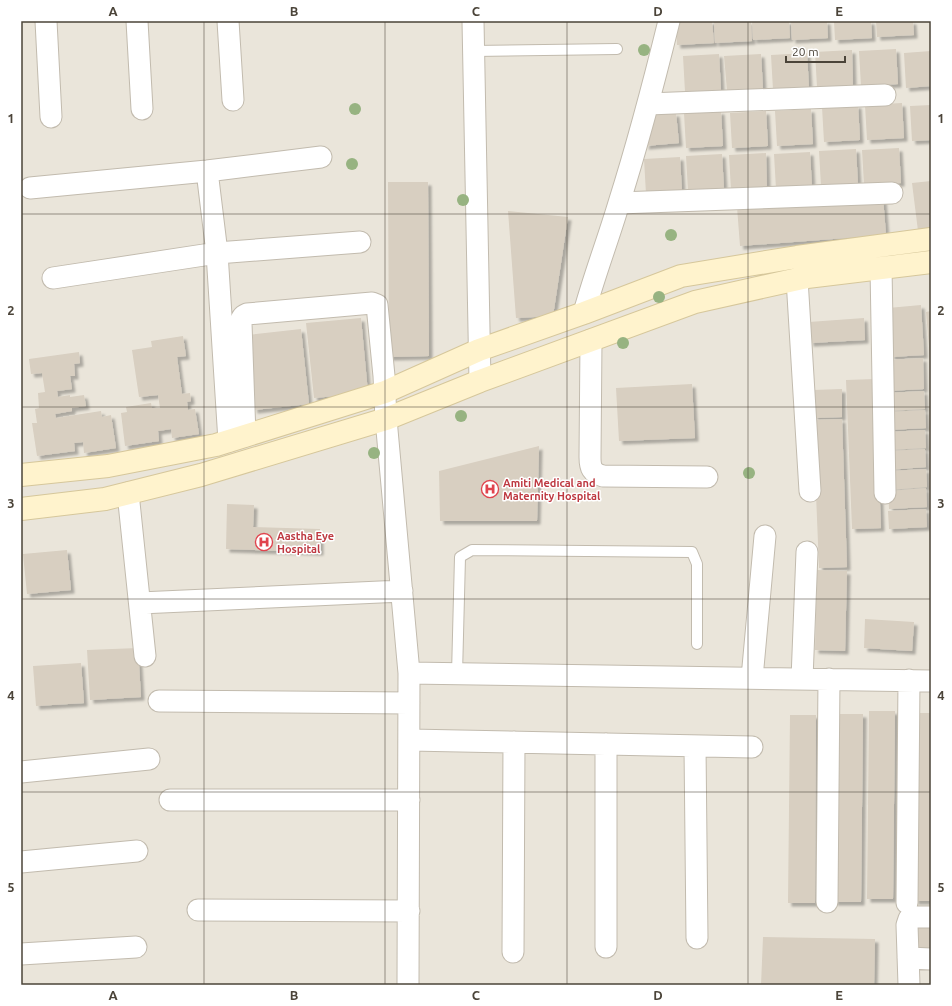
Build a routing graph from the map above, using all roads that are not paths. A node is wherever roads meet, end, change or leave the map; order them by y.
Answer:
1 (46, 21) edge
2 (137, 21) edge
3 (228, 21) edge
4 (473, 21) edge
5 (669, 21) edge
6 (617, 49) dead end
7 (474, 51) junction
8 (885, 95) dead end
9 (233, 100) dead end
10 (648, 104) junction
11 (142, 109) dead end
12 (51, 117) dead end
13 (321, 157) dead end
14 (207, 171) junction
15 (30, 188) dead end
16 (892, 192) dead end
17 (619, 203) junction
18 (931, 239) edge
19 (360, 242) dead end
20 (217, 253) junction
21 (931, 262) edge
22 (881, 268) junction
23 (53, 278) dead end
24 (797, 280) junction
25 (584, 313) junction
26 (591, 340) junction
27 (479, 350) junction
28 (480, 381) junction
29 (386, 392) junction
30 (386, 419) junction
31 (237, 438) junction
32 (21, 475) edge
33 (707, 477) dead end
34 (810, 491) dead end
35 (128, 493) junction
36 (885, 493) dead end
37 (21, 509) edge
38 (765, 536) dead end
39 (807, 552) dead end
40 (402, 591) junction
41 (140, 603) junction
42 (697, 644) dead end
43 (145, 656) dead end
44 (409, 673) junction
45 (457, 674) junction
46 (752, 678) junction
47 (802, 679) junction
48 (828, 679) junction
49 (909, 680) junction
50 (931, 681) edge
51 (159, 701) dead end
52 (409, 702) junction
53 (410, 740) junction
54 (514, 742) junction
55 (606, 744) junction
56 (695, 746) junction
57 (752, 747) dead end
58 (149, 759) dead end
59 (21, 772) edge
60 (170, 800) dead end
61 (409, 800) junction
62 (137, 851) dead end
63 (21, 862) edge
64 (827, 902) dead end
65 (907, 903) dead end
66 (198, 910) dead end
67 (409, 911) junction
68 (931, 917) edge
69 (697, 938) dead end
70 (136, 946) dead end
71 (606, 947) dead end
72 (513, 952) dead end
73 (21, 954) edge
74 (908, 958) junction
75 (931, 959) edge
76 (408, 985) edge
77 (909, 985) edge

1 - 12 street
2 - 11 street
3 - 9 street
4 - 7 street
5 - 10 street
6 - 7 lane
7 - 27 street
8 - 10 street
10 - 17 street
13 - 14 street
14 - 15 street
14 - 20 street
16 - 17 street
17 - 25 street
18 - 25 street
19 - 20 street
20 - 23 street
20 - 31 street
21 - 22 street
22 - 24 street
22 - 36 street
24 - 26 street
24 - 34 street
25 - 27 street
26 - 28 street
26 - 33 street
27 - 28 street
27 - 29 street
28 - 30 street
29 - 30 street
29 - 31 street
29 - 31 street
30 - 35 street
30 - 40 street
31 - 32 street
35 - 37 street
35 - 41 street
38 - 46 street
39 - 47 street
40 - 41 street
40 - 44 street
41 - 43 street
42 - 45 lane
44 - 45 street
44 - 52 street
45 - 46 street
46 - 47 street
47 - 48 street
48 - 49 street
48 - 64 street
49 - 50 street
49 - 65 street
51 - 52 street
52 - 53 street
53 - 54 street
53 - 61 street
54 - 55 street
54 - 72 street
55 - 56 street
55 - 71 street
56 - 57 street
56 - 69 street
58 - 59 street
60 - 61 street
61 - 67 street
62 - 63 street
66 - 67 street
67 - 76 street
68 - 74 street
70 - 73 street
74 - 75 street
74 - 77 street

